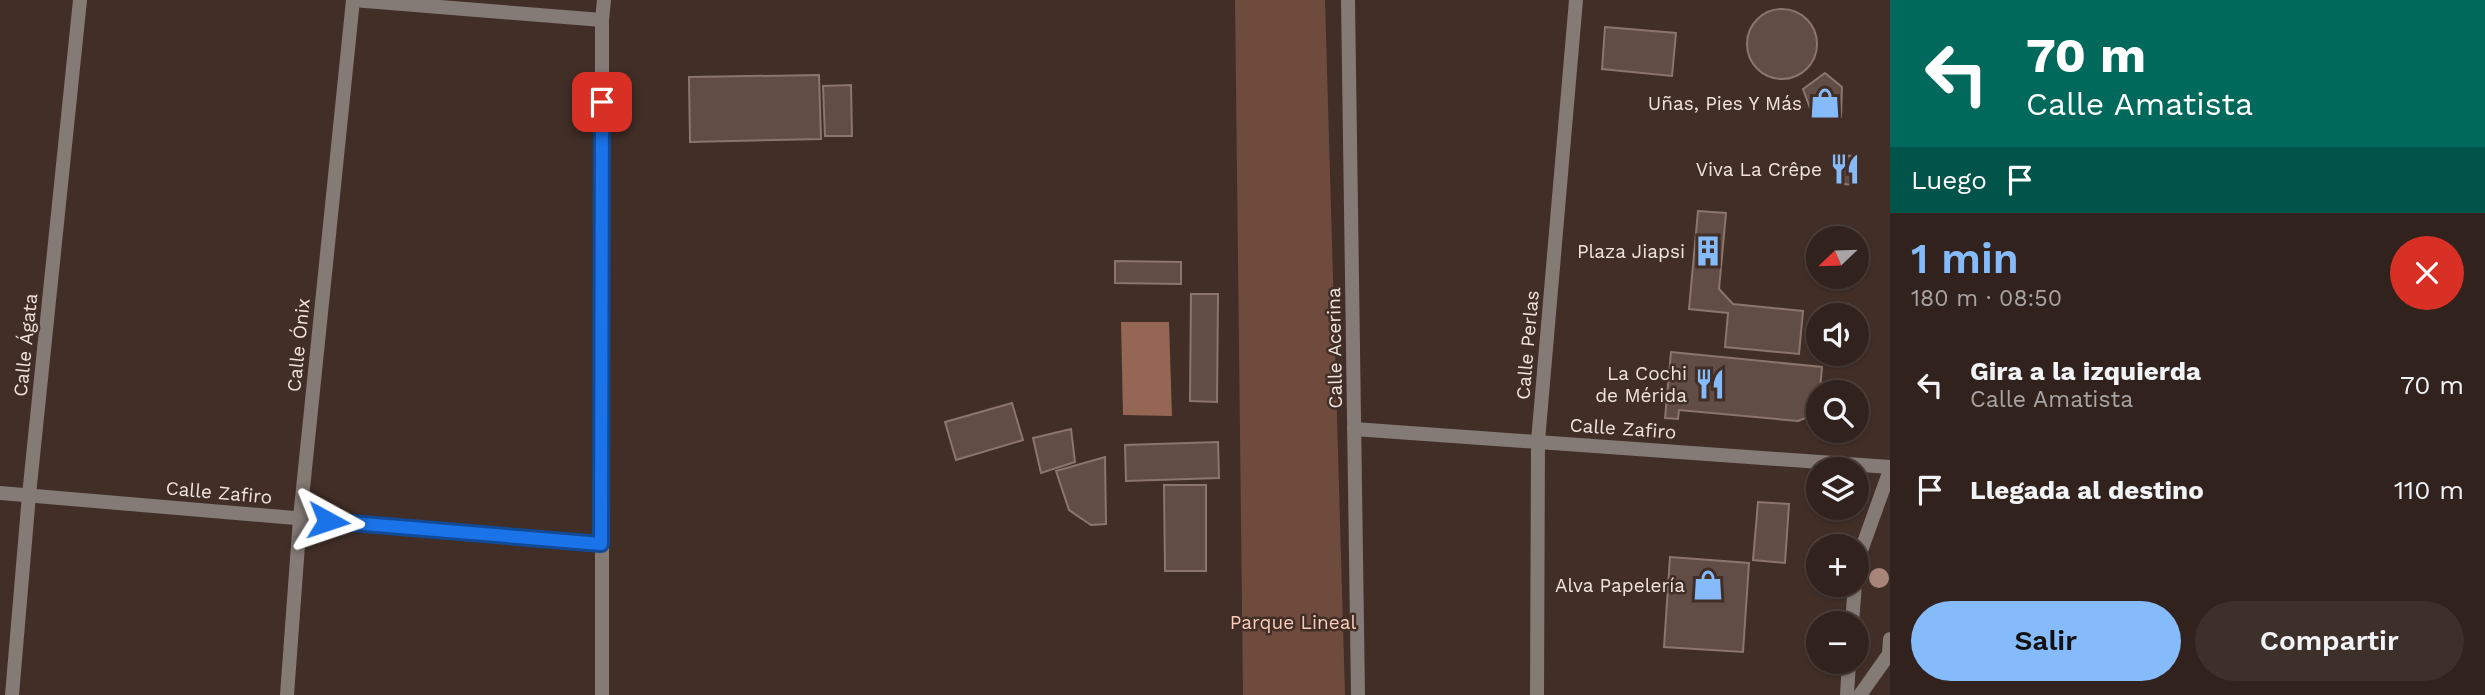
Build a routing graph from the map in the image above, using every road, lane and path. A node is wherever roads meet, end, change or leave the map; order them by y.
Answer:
1 (80, 0) edge
2 (353, 0) edge
3 (604, 0) edge
4 (1348, 0) edge
5 (1576, 0) edge
6 (602, 20) junction
7 (1354, 429) junction
8 (1538, 441) junction
9 (1890, 469) edge
10 (0, 493) edge
11 (29, 495) junction
12 (300, 518) junction
13 (1867, 534) edge
14 (601, 544) junction
15 (1890, 639) edge
16 (1848, 674) edge
17 (12, 695) edge
18 (288, 695) edge
19 (602, 695) edge
20 (1358, 695) edge
21 (1538, 695) edge
22 (1847, 695) edge
23 (1860, 695) edge

1 - 11 street, Calle Ágata
2 - 6 street
2 - 12 street, Calle Ónix
3 - 6 street
4 - 7 street, Calle Acerina
5 - 8 street, Calle Perlas
6 - 14 street
7 - 8 street, Calle Zafiro
7 - 20 street, Calle Acerina
8 - 9 street, Calle Zafiro
8 - 21 street, Calle Perlas
9 - 13 street
10 - 11 street, Calle Zafiro
11 - 12 street, Calle Zafiro
11 - 17 street, Calle Ágata
12 - 14 street, Calle Zafiro
12 - 18 street, Calle Ónix
14 - 19 street
15 - 23 street
16 - 22 street

